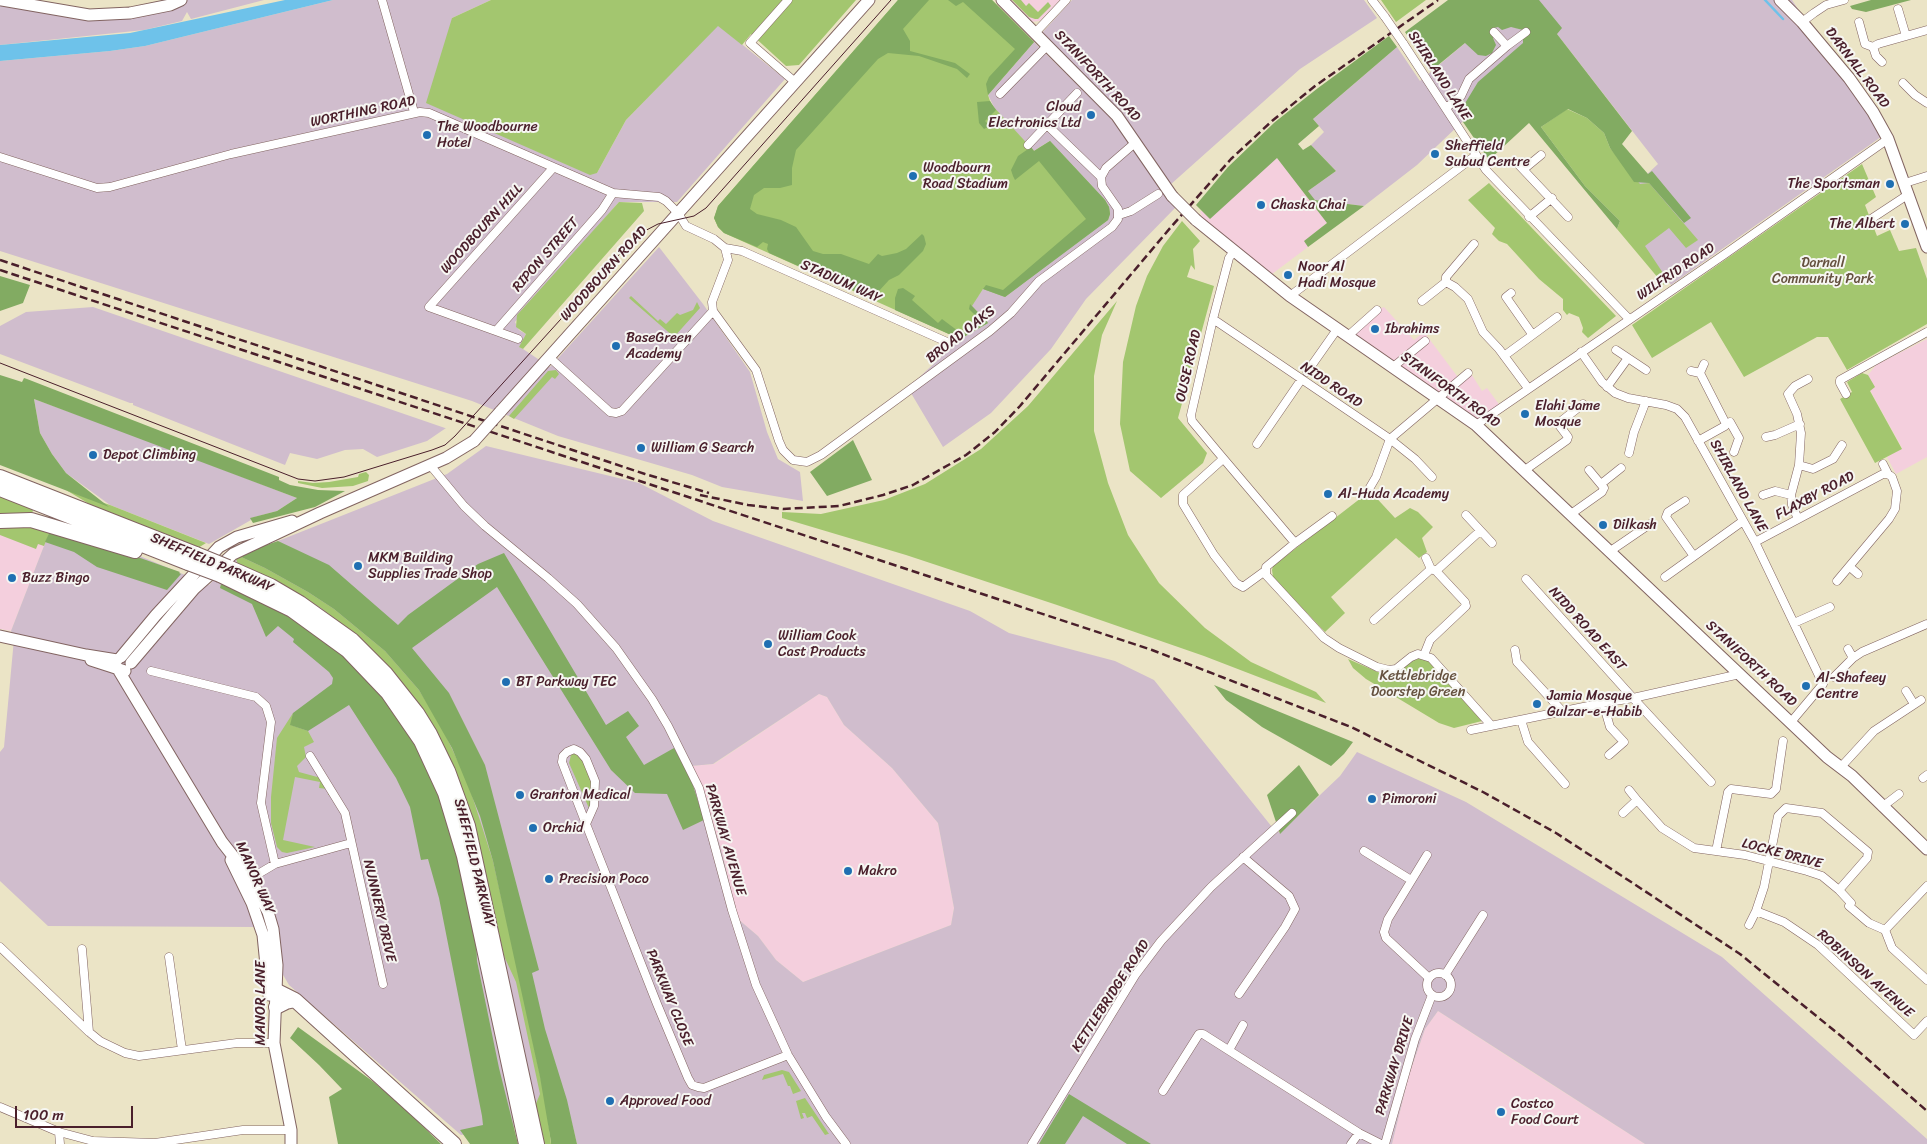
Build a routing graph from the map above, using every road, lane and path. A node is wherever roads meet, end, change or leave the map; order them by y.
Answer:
1 (2, 0) edge
2 (181, 0) edge
3 (382, 0) edge
4 (788, 0) edge
5 (869, 0) edge
6 (1002, 0) edge
7 (1066, 0) edge
8 (1372, 0) edge
9 (1780, 0) edge
10 (1844, 0) edge
11 (1898, 9) dead end
12 (1802, 22) junction
13 (1859, 22) dead end
14 (1927, 30) edge
15 (1494, 32) dead end
16 (1526, 32) dead end
17 (1035, 33) junction
18 (1906, 36) junction
19 (1047, 46) junction
20 (1506, 46) junction
21 (1873, 47) junction
22 (1882, 62) dead end
23 (795, 82) junction
24 (1903, 83) dead end
25 (1077, 93) dead end
26 (1000, 94) dead end
27 (1927, 103) edge
28 (1446, 108) junction
29 (414, 112) junction
30 (1047, 125) junction
31 (1888, 139) junction
32 (1136, 142) junction
33 (1028, 145) dead end
34 (1541, 154) dead end
35 (1476, 156) junction
36 (0, 157) edge
37 (1517, 163) dead end
38 (553, 168) junction
39 (1524, 169) junction
40 (1927, 176) edge
41 (1101, 178) junction
42 (1907, 188) junction
43 (613, 194) junction
44 (1158, 194) dead end
45 (1552, 198) junction
46 (678, 213) junction
47 (1119, 215) junction
48 (1529, 217) junction
49 (1568, 217) dead end
50 (1871, 219) dead end
51 (1474, 244) dead end
52 (1927, 247) edge
53 (725, 248) junction
54 (1234, 251) junction
55 (1446, 282) junction
56 (1511, 293) dead end
57 (1290, 296) junction
58 (1422, 301) dead end
59 (1377, 310) dead end
60 (714, 311) junction
61 (1557, 317) dead end
62 (1213, 319) junction
63 (1629, 319) junction
64 (1338, 328) junction
65 (496, 331) junction
66 (1927, 332) edge
67 (1532, 334) junction
68 (1349, 336) junction
69 (518, 338) dead end
70 (1425, 341) dead end
71 (947, 342) dead end
72 (1616, 350) dead end
73 (1581, 352) junction
74 (1504, 356) junction
75 (549, 357) junction
76 (1628, 358) junction
77 (1704, 364) dead end
78 (1393, 367) junction
79 (1646, 370) dead end
80 (1691, 371) dead end
81 (1307, 372) dead end
82 (1468, 373) dead end
83 (1700, 373) junction
84 (1301, 380) junction
85 (1808, 380) dead end
86 (1607, 387) junction
87 (1528, 388) junction
88 (1846, 394) dead end
89 (1439, 399) junction
90 (1646, 401) junction
91 (1583, 404) dead end
92 (1731, 422) junction
93 (1476, 424) junction
94 (1800, 424) junction
95 (1766, 437) dead end
96 (1390, 439) junction
97 (1698, 441) junction
98 (1257, 444) dead end
99 (1842, 445) dead end
100 (1734, 452) dead end
101 (1629, 453) dead end
102 (1223, 459) junction
103 (1884, 464) dead end
104 (430, 465) junction
105 (1798, 465) junction
106 (1621, 468) dead end
107 (1525, 470) junction
108 (1589, 470) dead end
109 (1888, 474) junction
110 (1432, 476) dead end
111 (0, 477) edge
112 (1601, 484) junction
113 (0, 489) edge
114 (1369, 489) dead end
115 (1763, 495) dead end
116 (1791, 495) junction
117 (1685, 501) dead end
118 (1571, 514) junction
119 (1466, 515) dead end
120 (1332, 516) dead end
121 (1798, 519) junction
122 (0, 521) edge
123 (1743, 521) junction
124 (1650, 524) dead end
125 (1480, 531) junction
126 (1756, 542) junction
127 (1294, 543) junction
128 (1492, 543) dead end
129 (1609, 552) junction
130 (1693, 555) junction
131 (1426, 558) dead end
132 (190, 561) junction
133 (1850, 566) junction
134 (1434, 570) junction
135 (218, 571) junction
136 (1265, 571) junction
137 (1858, 574) dead end
138 (1665, 577) dead end
139 (1526, 579) dead end
140 (1837, 580) dead end
141 (1466, 606) junction
142 (1830, 607) dead end
143 (1472, 612) dead end
144 (1374, 620) dead end
145 (1794, 623) junction
146 (1927, 624) edge
147 (0, 636) edge
148 (1848, 649) dead end
149 (1515, 650) dead end
150 (1424, 655) junction
151 (1853, 658) junction
152 (122, 665) junction
153 (152, 671) dead end
154 (1740, 674) junction
155 (1834, 678) dead end
156 (1906, 691) dead end
157 (1633, 698) junction
158 (1603, 703) junction
159 (1563, 712) junction
160 (1521, 720) junction
161 (1791, 722) junction
162 (1491, 725) junction
163 (1471, 730) dead end
164 (1783, 741) dead end
165 (1609, 754) dead end
166 (310, 756) dead end
167 (1840, 768) junction
168 (1712, 782) dead end
169 (1565, 784) dead end
170 (1630, 790) dead end
171 (1899, 794) dead end
172 (1637, 800) junction
173 (1882, 807) junction
174 (1292, 813) dead end
175 (1623, 813) dead end
176 (586, 824) junction
177 (351, 843) junction
178 (1927, 849) edge
179 (1364, 851) dead end
180 (1716, 851) junction
181 (1426, 855) dead end
182 (1243, 857) junction
183 (1769, 861) junction
184 (275, 864) junction
185 (1411, 880) junction
186 (246, 881) junction
187 (1927, 886) edge
188 (1839, 890) junction
189 (1756, 911) junction
190 (1483, 915) dead end
191 (271, 922) joint
192 (1749, 925) dead end
193 (1885, 930) junction
194 (0, 946) edge
195 (82, 950) dead end
196 (169, 957) dead end
197 (1445, 975) junction
198 (1429, 978) junction
199 (1927, 980) edge
200 (383, 984) dead end
201 (273, 989) junction
202 (1239, 994) dead end
203 (1432, 996) junction
204 (295, 1000) junction
205 (275, 1011) junction
206 (1927, 1021) edge
207 (1243, 1025) dead end
208 (89, 1032) junction
209 (274, 1043) junction
210 (182, 1050) junction
211 (1229, 1050) junction
212 (788, 1056) junction
213 (1163, 1091) dead end
214 (0, 1107) edge
215 (291, 1130) junction
216 (59, 1132) junction
217 (1359, 1133) junction
218 (91, 1142) edge
219 (60, 1144) edge
220 (291, 1144) edge
221 (454, 1144) edge
222 (526, 1144) edge
223 (537, 1144) edge
224 (846, 1144) edge
225 (1032, 1144) edge
226 (1352, 1144) edge
227 (1381, 1144) edge
228 (1385, 1144) edge

1 - 2 street
3 - 29 street
4 - 23 street
5 - 23 street, WOODBOURN ROAD
6 - 17 street, STANIFORTH ROAD
7 - 17 street
8 - 28 street, SHIRLAND LANE, bridge
9 - 12 street, DARNALL ROAD
10 - 12 street
11 - 18 street
12 - 31 street, DARNALL ROAD
13 - 21 street
14 - 18 street
15 - 20 street
16 - 20 street
17 - 19 street, STANIFORTH ROAD
18 - 21 street
19 - 26 street
19 - 32 street, STANIFORTH ROAD
20 - 28 street
21 - 22 street
23 - 46 street, WOODBOURN ROAD
24 - 27 street
25 - 30 street
28 - 35 street, SHIRLAND LANE
29 - 36 street, WORTHING ROAD
29 - 38 street, WORTHING ROAD
30 - 33 street
30 - 41 street
31 - 42 street, DARNALL ROAD
31 - 63 street, WILFRID ROAD
32 - 41 street
32 - 54 street, STANIFORTH ROAD, bridge
34 - 39 street
35 - 48 street, SHIRLAND LANE
35 - 57 street
37 - 39 street
38 - 43 street, WORTHING ROAD
38 - 65 street, WOODBOURN HILL
39 - 45 street
40 - 42 street
41 - 47 street
42 - 50 street
42 - 52 street, DARNALL ROAD
43 - 46 street, WORTHING ROAD
43 - 65 street, RIPON STREET
44 - 47 street, BROAD OAKS
45 - 48 street
45 - 49 street
46 - 53 street, STADIUM WAY
46 - 75 street, WOODBOURN ROAD
47 - 60 street, BROAD OAKS
48 - 63 street, SHIRLAND LANE
51 - 55 street
53 - 60 street
53 - 71 street, STADIUM WAY
54 - 57 street, STANIFORTH ROAD
54 - 62 street, OUSE ROAD
55 - 58 street
55 - 74 street
56 - 67 street
57 - 64 street, STANIFORTH ROAD
59 - 68 street
60 - 75 street
61 - 67 street
62 - 84 street, NIDD ROAD
62 - 102 street, OUSE ROAD
63 - 73 street, WILFRID ROAD
64 - 68 street, STANIFORTH ROAD
64 - 81 street
65 - 69 street
66 - 88 street
67 - 74 street
68 - 78 street, STANIFORTH ROAD
70 - 78 street
72 - 76 street
73 - 86 street, SHIRLAND LANE
73 - 87 street, WILFRID ROAD
74 - 87 street
75 - 104 street, WOODBOURN ROAD, bridge
76 - 79 street
76 - 86 street
77 - 83 street
78 - 89 street, STANIFORTH ROAD
80 - 83 street
82 - 89 street
83 - 92 street
84 - 96 street, NIDD ROAD
84 - 98 street
85 - 94 street
86 - 90 street, SHIRLAND LANE
87 - 93 street, WILFRID ROAD
89 - 93 street, STANIFORTH ROAD
89 - 96 street
90 - 97 street, SHIRLAND LANE
90 - 101 street
91 - 107 street
92 - 97 street
92 - 100 street
93 - 107 street, STANIFORTH ROAD
94 - 95 street
94 - 105 street
96 - 110 street, NIDD ROAD
96 - 114 street
97 - 123 street, SHIRLAND LANE
99 - 105 street
102 - 127 street, OUSE ROAD
102 - 136 street
103 - 109 street
104 - 152 street, WOODBOURN ROAD
104 - 212 street, PARKWAY AVENUE
105 - 116 street
106 - 112 street
107 - 118 street, STANIFORTH ROAD
108 - 112 street
109 - 121 street, FLAXBY ROAD
109 - 133 street
111 - 132 highway, SHEFFIELD PARKWAY
112 - 118 street
113 - 132 highway, SHEFFIELD PARKWAY
115 - 116 street
116 - 121 street
117 - 130 street
118 - 129 street, STANIFORTH ROAD
119 - 125 street
120 - 127 street
121 - 126 street, FLAXBY ROAD
122 - 132 highway
123 - 126 street, SHIRLAND LANE
123 - 130 street
124 - 129 street
125 - 128 street
125 - 134 street
126 - 145 street, SHIRLAND LANE
127 - 136 street
129 - 154 street, STANIFORTH ROAD
130 - 138 street
131 - 134 street
132 - 135 highway, SHEFFIELD PARKWAY, bridge
132 - 135 highway, SHEFFIELD PARKWAY, bridge
133 - 137 street
133 - 140 street
134 - 141 street
134 - 144 street
135 - 222 highway, SHEFFIELD PARKWAY
135 - 223 highway, SHEFFIELD PARKWAY
136 - 150 street
139 - 157 street, NIDD ROAD EAST
141 - 143 street
141 - 150 street
142 - 145 street
145 - 161 street, SHIRLAND LANE
146 - 151 street
147 - 152 street
148 - 151 street
149 - 159 street
150 - 162 street
151 - 155 street
152 - 186 street, MANOR WAY
153 - 184 street
154 - 157 street
154 - 161 street, STANIFORTH ROAD
156 - 167 street
157 - 158 street
157 - 168 street, NIDD ROAD EAST
158 - 159 street
158 - 165 street
159 - 160 street
160 - 162 street
160 - 169 street
161 - 167 street, STANIFORTH ROAD
162 - 163 street
164 - 180 street
166 - 177 street, NUNNERY DRIVE
167 - 173 street, STANIFORTH ROAD
170 - 172 street, LOCKE DRIVE
171 - 173 street
172 - 175 street
172 - 180 street, LOCKE DRIVE
173 - 178 street, STANIFORTH ROAD
174 - 182 street, KETTLEBRIDGE ROAD
176 - 176 street, PARKWAY CLOSE
176 - 212 street, PARKWAY CLOSE
177 - 184 street
177 - 200 street, NUNNERY DRIVE
179 - 185 street
180 - 183 street, LOCKE DRIVE
181 - 185 street
182 - 202 street
182 - 225 street, KETTLEBRIDGE ROAD
183 - 188 street, LOCKE DRIVE
183 - 188 street
183 - 189 street
184 - 186 street
185 - 198 street
186 - 191 street, MANOR WAY
186 - 201 street, MANOR WAY
187 - 193 street
188 - 193 street, LOCKE DRIVE
189 - 192 street
189 - 206 street, ROBINSON AVENUE
190 - 197 street
191 - 201 street, MANOR LANE
193 - 199 street
194 - 208 street
195 - 208 street
196 - 210 street
197 - 198 street
197 - 203 street
198 - 203 street
201 - 204 highway
201 - 205 street, MANOR LANE
203 - 228 street, PARKWAY DRIVE
204 - 205 highway
204 - 221 highway
205 - 209 street, MANOR LANE
207 - 211 street
208 - 210 street
209 - 210 street
209 - 215 street, MANOR LANE
211 - 213 street
211 - 217 street
212 - 224 street, PARKWAY AVENUE
214 - 216 street
215 - 218 street
215 - 220 street, MANOR LANE
216 - 218 street
216 - 219 street
217 - 226 street
217 - 227 street

